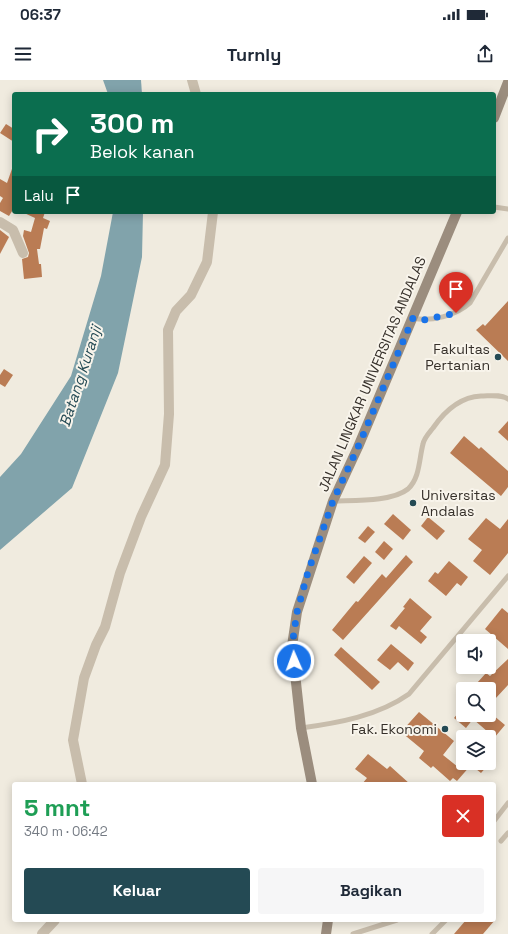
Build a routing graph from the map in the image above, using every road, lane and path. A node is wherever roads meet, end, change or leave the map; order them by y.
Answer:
1 (192, 80) edge
2 (508, 82) edge
3 (195, 92) edge
4 (496, 113) edge
5 (496, 207) edge
6 (508, 209) edge
7 (213, 214) edge
8 (456, 214) edge
9 (0, 222) edge
10 (508, 238) edge
11 (23, 253) dead end
12 (413, 318) junction
13 (508, 399) edge
14 (333, 501) junction
15 (508, 576) edge
16 (301, 728) junction
17 (82, 782) edge
18 (312, 782) edge
19 (508, 803) edge
20 (496, 818) edge
21 (508, 833) edge
22 (501, 841) dead end
23 (53, 922) edge
24 (328, 922) edge
25 (391, 922) edge
26 (444, 922) edge
27 (327, 933) edge
28 (42, 934) edge
29 (353, 934) edge
30 (432, 934) edge

1 - 3 street
2 - 4 street
5 - 6 lane
7 - 17 street
8 - 12 street, JALAN LINGKAR UNIVERSITAS ANDALAS
9 - 11 street
10 - 12 lane
12 - 14 street, JALAN LINGKAR UNIVERSITAS ANDALAS
13 - 14 lane
14 - 16 street, JALAN LINGKAR UNIVERSITAS ANDALAS
15 - 16 lane
16 - 18 street, JALAN LINGKAR UNIVERSITAS ANDALAS
19 - 20 lane
21 - 22 lane
23 - 28 street
24 - 27 street
25 - 29 lane
26 - 30 lane

